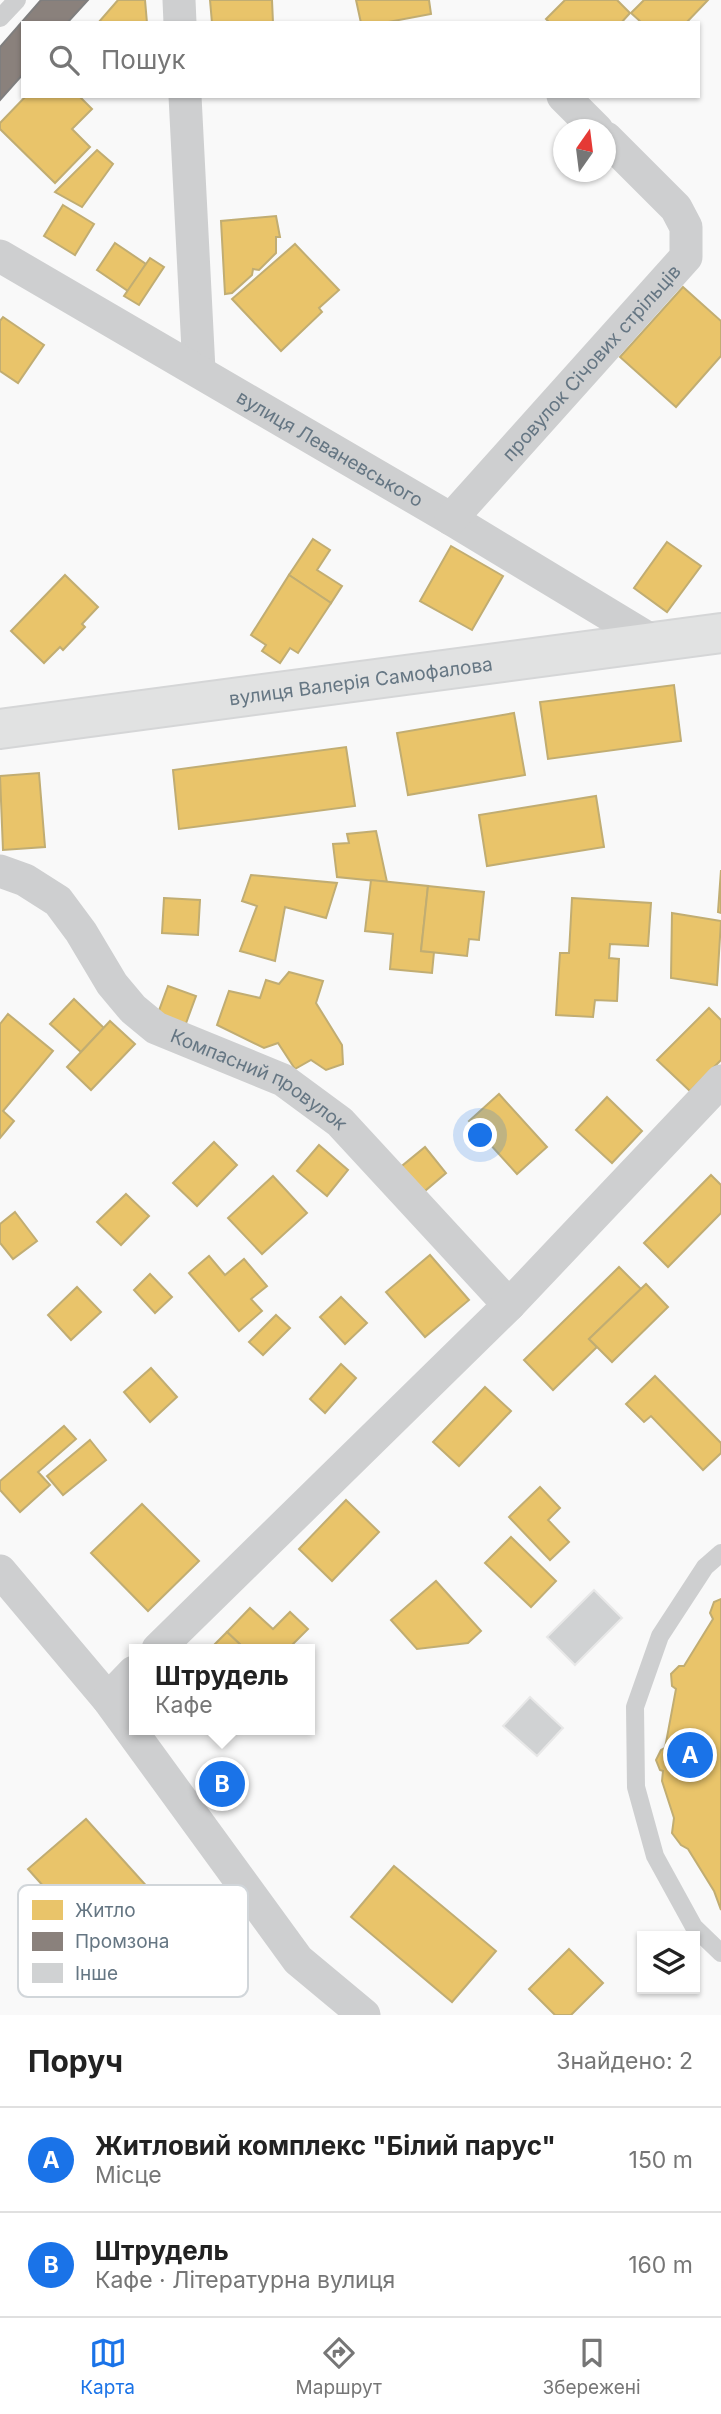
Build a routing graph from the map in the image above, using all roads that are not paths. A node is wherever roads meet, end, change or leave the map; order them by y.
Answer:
1 (17, 0) edge
2 (179, 0) edge
3 (0, 18) edge
4 (180, 21) edge
5 (185, 98) edge
6 (565, 98) edge
7 (586, 119) edge
8 (616, 148) edge
9 (0, 257) edge
10 (199, 370) junction
11 (451, 519) junction
12 (721, 633) edge
13 (656, 643) junction
14 (0, 729) edge
15 (0, 871) edge
16 (721, 1081) edge
17 (509, 1305) junction
18 (721, 1553) edge
19 (0, 1571) edge
20 (163, 1644) edge
21 (129, 1678) edge
22 (108, 1699) junction
23 (129, 1728) edge
24 (134, 1735) edge
25 (243, 1885) edge
26 (248, 1891) edge
27 (721, 1953) edge
28 (364, 2015) edge

1 - 3 lane
2 - 4 street
5 - 10 street
6 - 7 street
8 - 11 street, провулок Січових стрільців
9 - 10 street, вулиця Леваневського
10 - 11 street, вулиця Леваневського
11 - 13 street, вулиця Леваневського
12 - 13 street, вулиця Валерія Самофалова
13 - 14 street, вулиця Валерія Самофалова
15 - 17 street, Компасний провулок
16 - 17 street
17 - 20 street
18 - 27 lane
19 - 22 street
21 - 22 street
22 - 23 street
24 - 25 street
26 - 28 street

